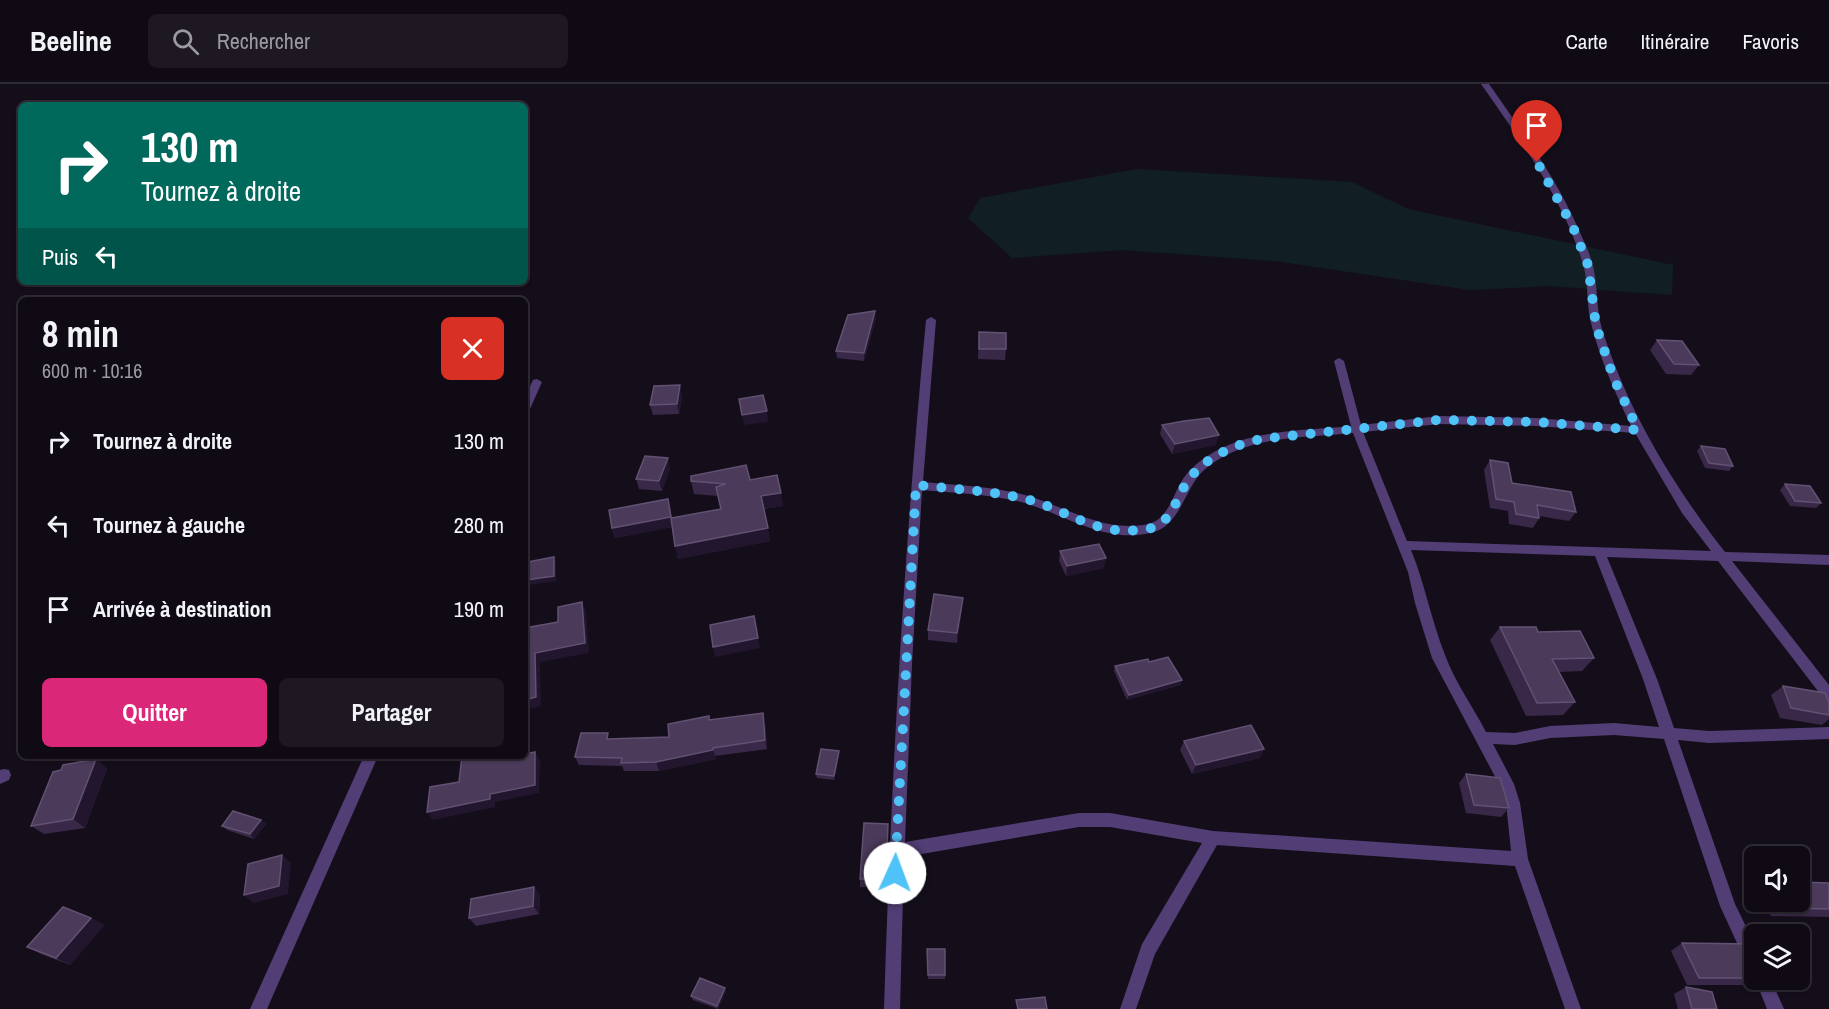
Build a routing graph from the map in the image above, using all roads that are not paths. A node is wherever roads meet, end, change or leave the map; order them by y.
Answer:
1 (1485, 84) edge
2 (931, 320) dead end
3 (1339, 361) dead end
4 (537, 382) dead end
5 (528, 402) edge
6 (1357, 429) junction
7 (1638, 430) junction
8 (916, 485) junction
9 (1404, 545) junction
10 (1599, 550) junction
11 (1720, 555) junction
12 (1829, 560) edge
13 (1829, 695) edge
14 (1829, 733) edge
15 (1669, 735) junction
16 (1482, 738) junction
17 (371, 759) edge
18 (1214, 838) junction
19 (896, 851) junction
20 (1520, 859) junction
21 (1744, 940) edge
22 (1767, 990) edge
23 (258, 1009) edge
24 (892, 1009) edge
25 (1128, 1009) edge
26 (1573, 1009) edge
27 (1776, 1009) edge

1 - 7 street
2 - 8 street
3 - 6 street
4 - 5 street
6 - 7 street
6 - 8 street
6 - 9 street
7 - 11 street
8 - 19 street
9 - 10 street
9 - 16 street
10 - 11 street
10 - 15 street
11 - 12 street
11 - 13 street
14 - 15 street
15 - 16 street
15 - 21 street
16 - 20 street
17 - 23 street
18 - 19 street
18 - 20 street
18 - 25 street
19 - 24 street
20 - 26 street
22 - 27 street

